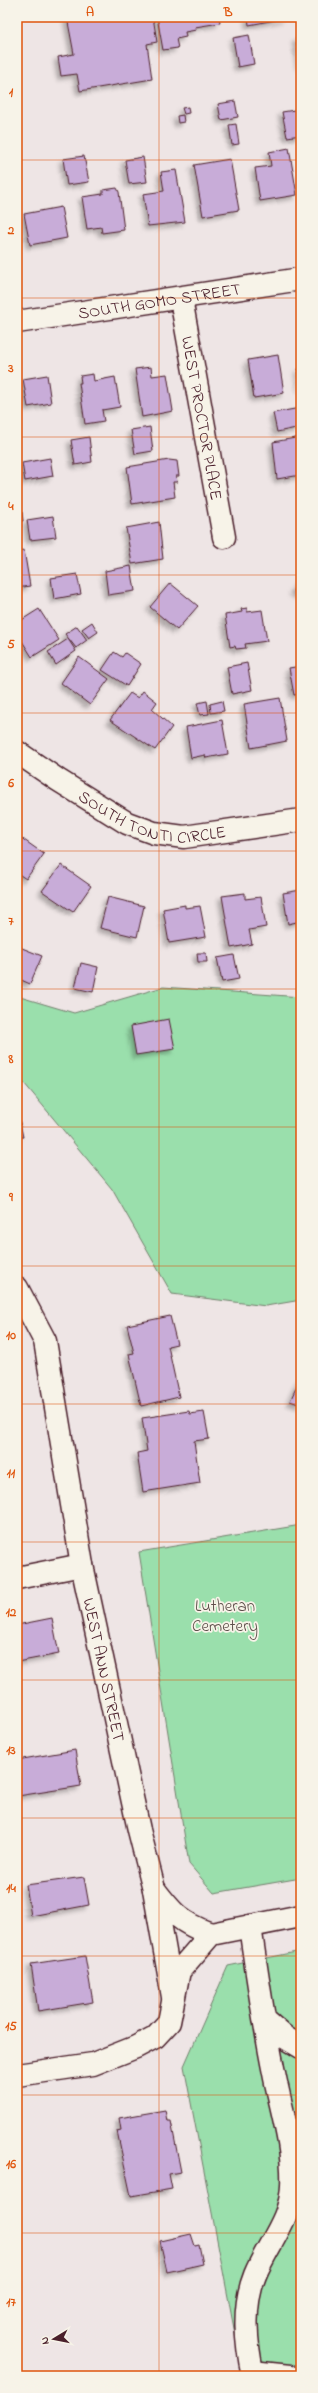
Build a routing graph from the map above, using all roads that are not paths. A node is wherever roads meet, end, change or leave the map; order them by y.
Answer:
1 (301, 279) edge
2 (181, 299) junction
3 (17, 322) edge
4 (224, 537) dead end
5 (17, 752) edge
6 (301, 820) edge
7 (17, 1288) edge
8 (82, 1565) junction
9 (17, 1578) edge
10 (154, 1889) junction
11 (301, 1916) edge
12 (250, 1926) junction
13 (211, 1934) junction
14 (173, 1997) junction
15 (265, 2020) junction
16 (301, 2047) edge
17 (17, 2075) edge
18 (252, 2374) edge
19 (290, 2376) edge

1 - 2 street, SOUTH GOMO STREET
2 - 3 street, SOUTH GOMO STREET
2 - 4 street, WEST PROCTOR PLACE
5 - 6 street, SOUTH TONTI CIRCLE
7 - 8 street, WEST ANN STREET
8 - 9 street
8 - 10 street, WEST ANN STREET
10 - 13 street
10 - 14 street, WEST ANN STREET
11 - 12 street
12 - 13 street
12 - 15 street
13 - 14 street
14 - 17 street
15 - 16 street
15 - 18 street
18 - 19 street

